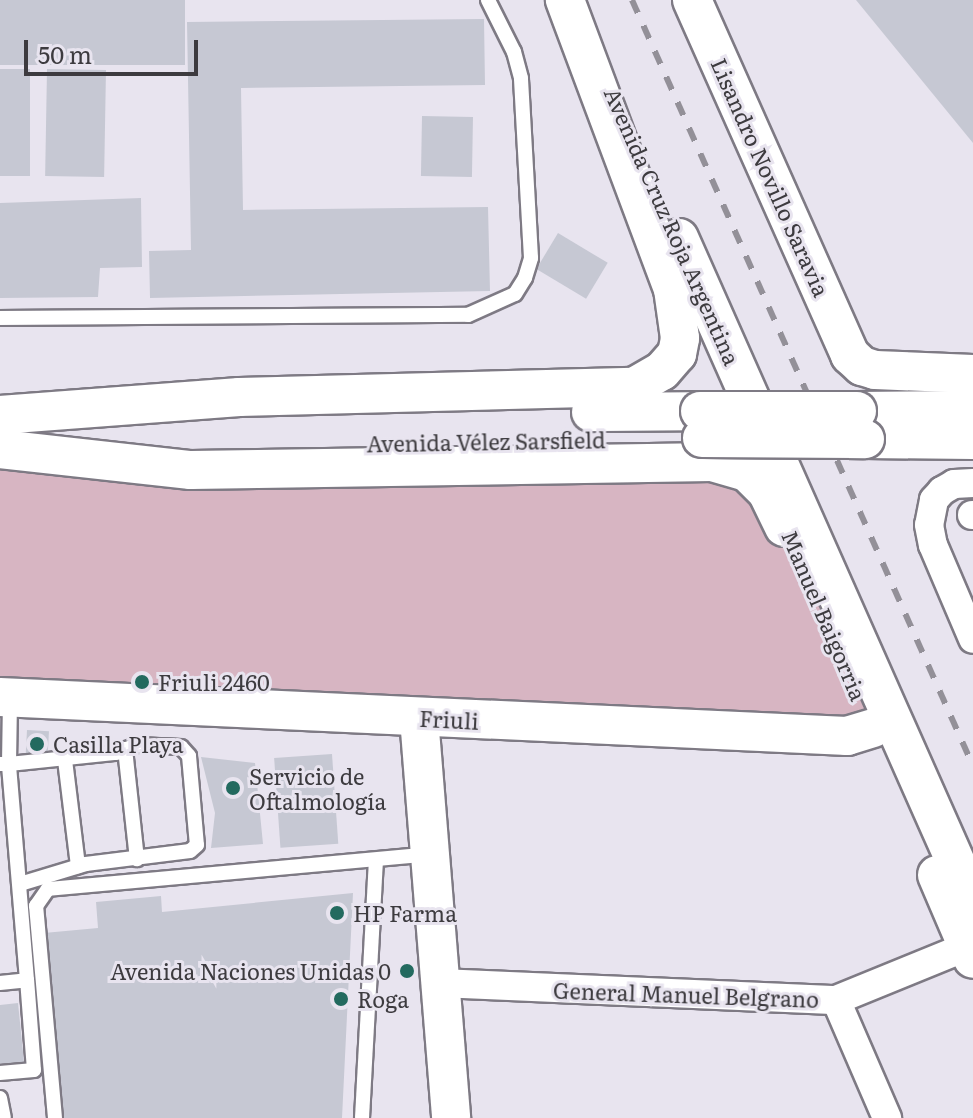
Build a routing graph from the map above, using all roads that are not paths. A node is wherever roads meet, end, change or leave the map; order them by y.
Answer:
1 (488, 0) edge
2 (565, 0) edge
3 (574, 0) edge
4 (692, 0) edge
5 (0, 318) edge
6 (973, 374) edge
7 (973, 410) edge
8 (0, 415) edge
9 (701, 425) junction
10 (861, 425) junction
11 (973, 440) edge
12 (0, 448) edge
13 (773, 453) junction
14 (973, 483) edge
15 (797, 558) junction
16 (973, 639) edge
17 (5, 697) edge
18 (419, 718) junction
19 (884, 725) junction
20 (125, 749) junction
21 (65, 760) junction
22 (5, 764) edge
23 (431, 854) junction
24 (137, 859) junction
25 (376, 860) junction
26 (78, 866) junction
27 (20, 884) junction
28 (973, 901) edge
29 (970, 952) edge
30 (27, 980) junction
31 (0, 983) edge
32 (442, 983) junction
33 (836, 1000) junction
34 (0, 1073) edge
35 (0, 1098) edge
36 (4, 1118) edge
37 (55, 1118) edge
38 (362, 1118) edge
39 (451, 1118) edge
40 (887, 1118) edge

1 - 5 lane
2 - 8 main road
3 - 13 main road, Avenida Cruz Roja Argentina
4 - 6 main road, Lisandro Novillo Saravia
7 - 10 main road, Avenida Vélez Sarsfield
8 - 9 main road, Avenida Vélez Sarsfield
9 - 10 main road, Avenida Vélez Sarsfield, bridge
9 - 12 main road, Avenida Vélez Sarsfield
10 - 11 main road, Avenida Vélez Sarsfield
12 - 15 main road
13 - 15 main road, Manuel Baigorria
13 - 19 main road, Manuel Baigorria
14 - 16 street
15 - 19 main road, Manuel Baigorria
17 - 18 main road, Friuli
17 - 22 lane
18 - 19 main road, Friuli
18 - 23 main road
19 - 28 main road, Manuel Baigorria
19 - 29 main road, Manuel Baigorria
20 - 21 lane
20 - 24 lane
20 - 24 lane
21 - 22 lane
21 - 26 lane
22 - 27 lane
23 - 25 lane
23 - 32 main road
24 - 26 lane
25 - 37 lane
25 - 38 lane
26 - 27 lane
27 - 30 lane
29 - 33 street, General Manuel Belgrano
30 - 31 lane
30 - 34 lane
32 - 33 street, General Manuel Belgrano
32 - 39 main road
33 - 40 street
35 - 36 lane

